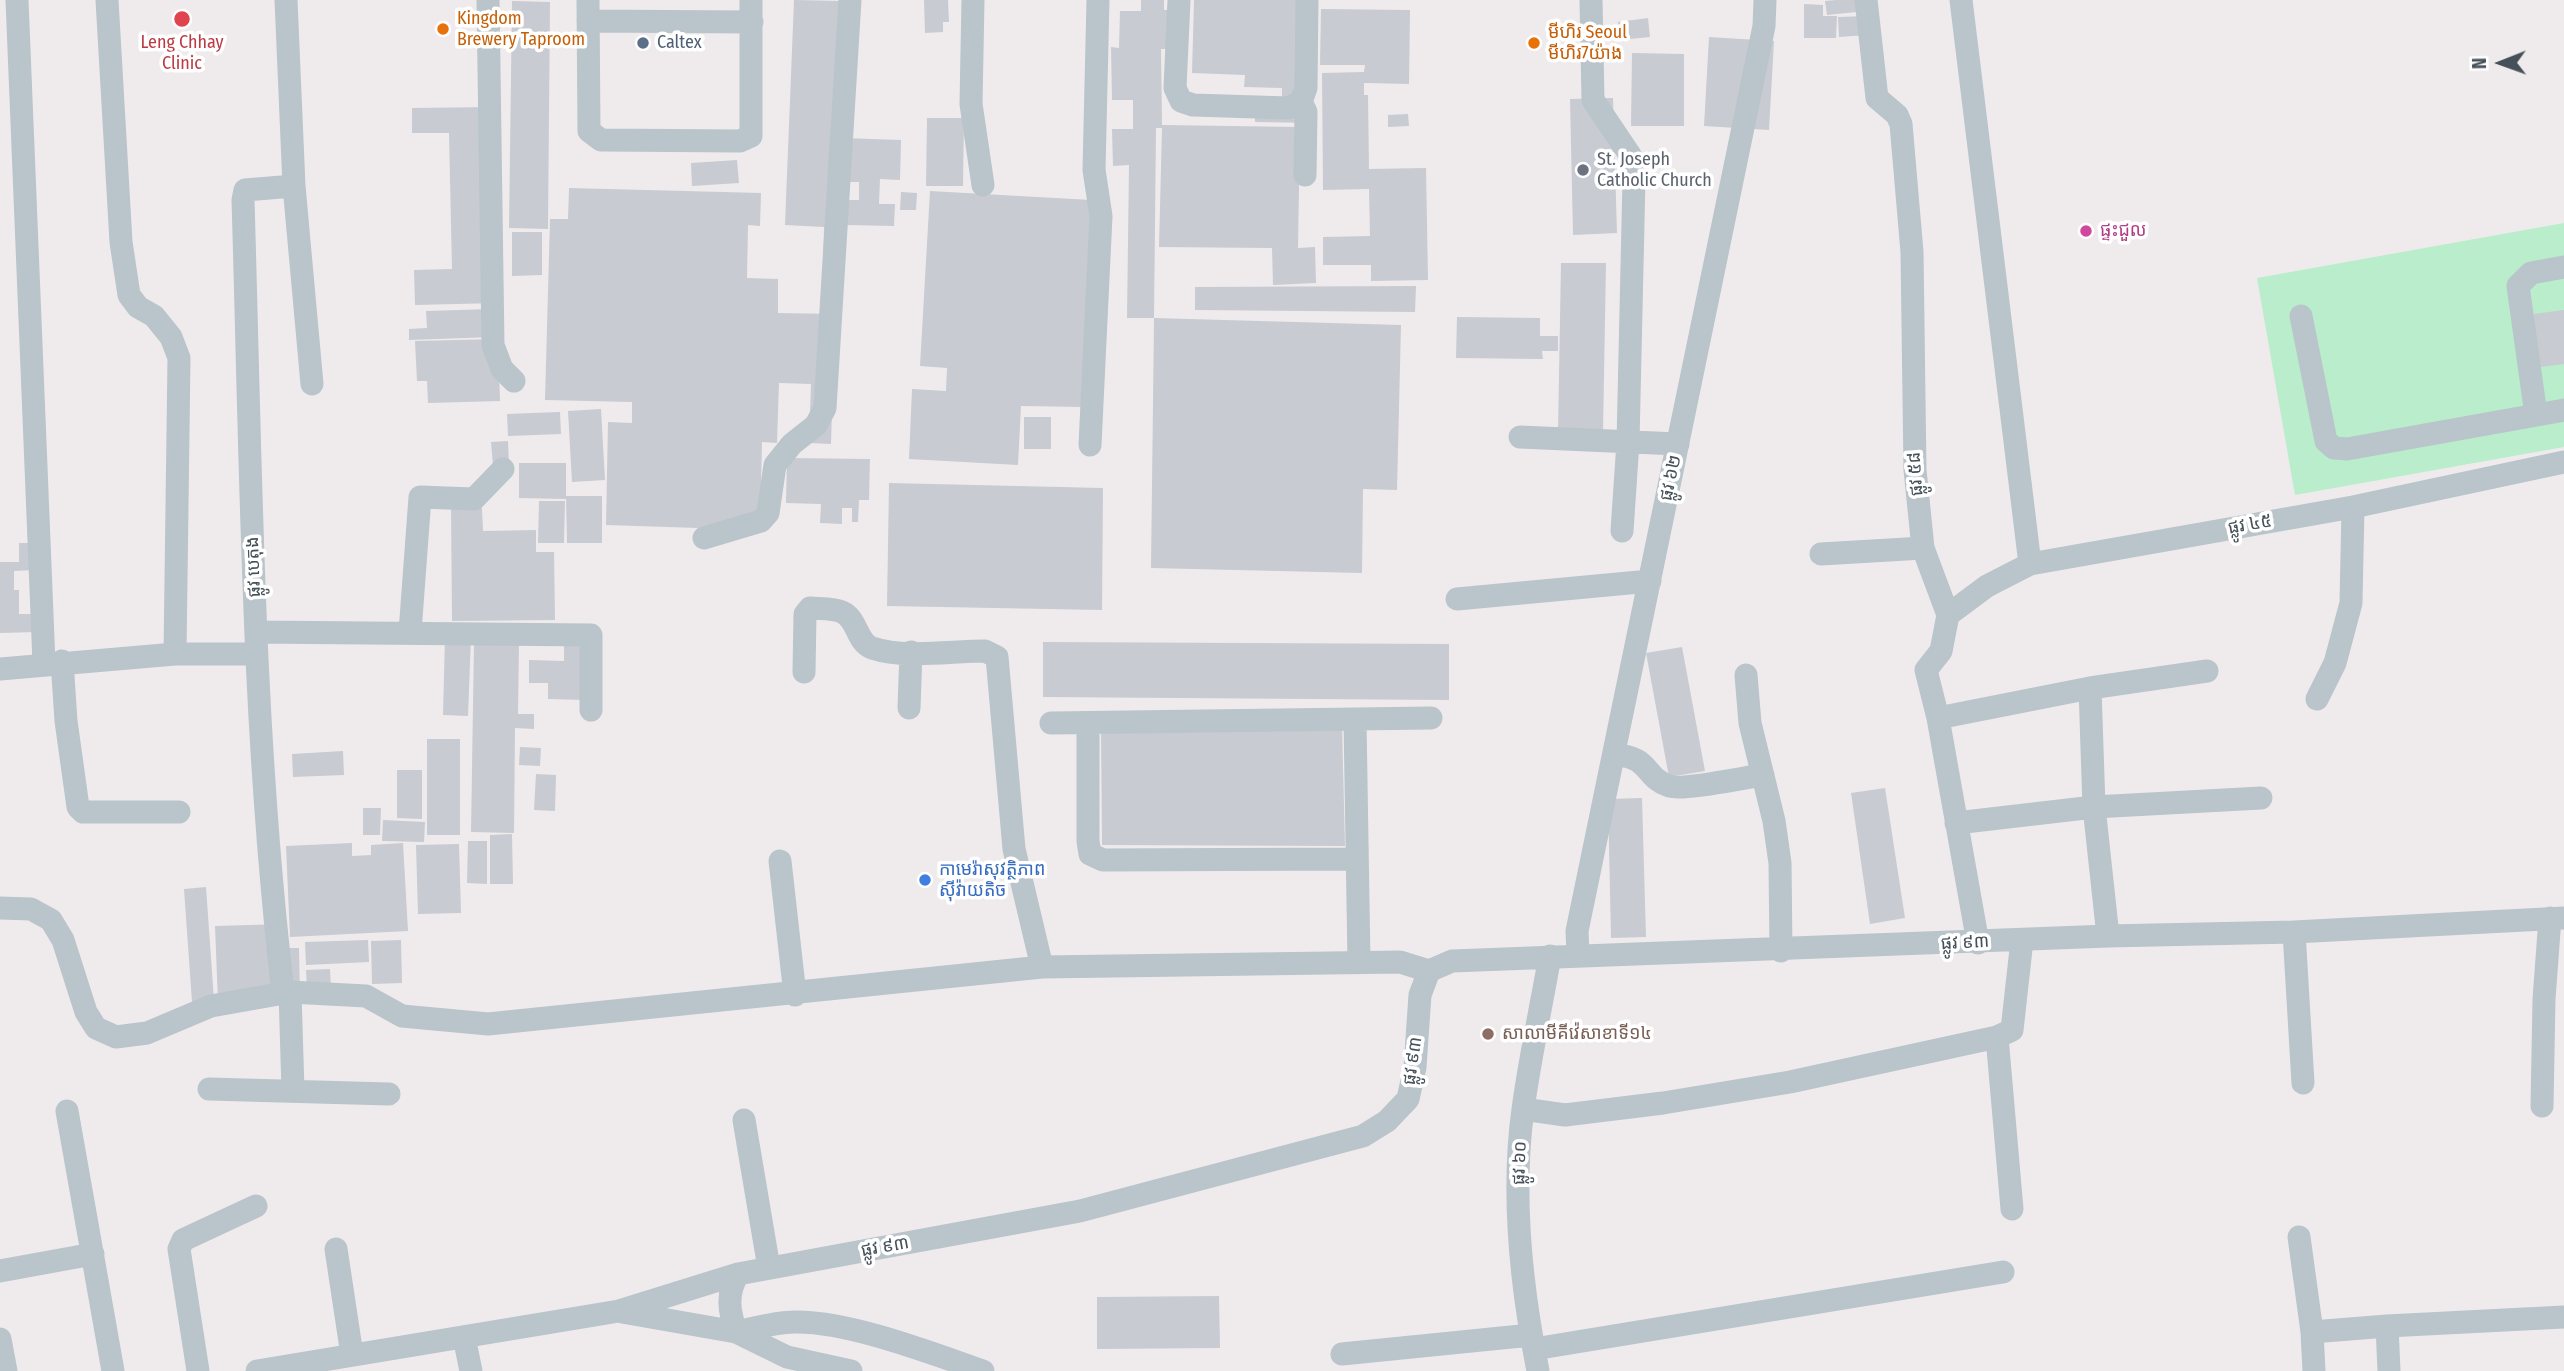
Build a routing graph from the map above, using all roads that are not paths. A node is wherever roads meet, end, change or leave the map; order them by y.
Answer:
1 (17, 0) edge
2 (107, 0) edge
3 (286, 0) edge
4 (488, 0) edge
5 (850, 0) edge
6 (973, 0) edge
7 (1098, 0) edge
8 (1179, 0) edge
9 (1307, 0) edge
10 (1591, 0) edge
11 (1765, 0) edge
12 (1866, 0) edge
13 (1961, 0) edge
14 (588, 11) edge
15 (751, 11) edge
16 (1301, 102) junction
17 (1305, 175) dead end
18 (982, 185) dead end
19 (294, 186) junction
20 (2564, 267) edge
21 (2301, 316) dead end
22 (514, 381) dead end
23 (312, 384) dead end
24 (2564, 410) edge
25 (2536, 415) junction
26 (1520, 437) dead end
27 (1628, 442) junction
28 (1678, 444) junction
29 (1090, 445) dead end
30 (2564, 462) edge
31 (503, 469) dead end
32 (2353, 507) junction
33 (1622, 531) dead end
34 (704, 538) dead end
35 (1923, 548) junction
36 (1821, 554) dead end
37 (2031, 564) junction
38 (1650, 581) junction
39 (1457, 599) dead end
40 (1948, 615) junction
41 (411, 632) junction
42 (256, 643) junction
43 (911, 652) junction
44 (175, 654) junction
45 (53, 662) junction
46 (0, 669) edge
47 (2207, 671) dead end
48 (804, 673) dead end
49 (1746, 675) dead end
50 (2091, 688) junction
51 (2317, 699) dead end
52 (909, 708) dead end
53 (591, 710) dead end
54 (1431, 718) dead end
55 (1938, 719) junction
56 (1354, 720) junction
57 (1051, 723) dead end
58 (1088, 723) junction
59 (1614, 755) junction
60 (1763, 775) junction
61 (2261, 797) dead end
62 (2094, 807) junction
63 (179, 812) dead end
64 (1956, 823) junction
65 (1357, 859) junction
66 (780, 861) dead end
67 (0, 908) edge
68 (2557, 918) edge
69 (2294, 932) junction
70 (2108, 936) junction
71 (2022, 940) junction
72 (1979, 943) junction
73 (1781, 951) junction
74 (1578, 955) junction
75 (1550, 956) junction
76 (1359, 962) junction
77 (1042, 967) junction
78 (1429, 971) junction
79 (286, 992) junction
80 (795, 995) junction
81 (1997, 1037) junction
82 (2304, 1083) dead end
83 (209, 1089) dead end
84 (293, 1091) junction
85 (389, 1094) dead end
86 (2542, 1105) dead end
87 (1523, 1109) junction
88 (67, 1111) dead end
89 (744, 1120) dead end
90 (256, 1206) dead end
91 (2012, 1209) dead end
92 (2299, 1237) dead end
93 (336, 1249) dead end
94 (93, 1254) junction
95 (769, 1268) junction
96 (0, 1271) edge
97 (2003, 1272) dead end
98 (738, 1274) junction
99 (619, 1311) junction
100 (2564, 1317) edge
101 (2387, 1326) junction
102 (736, 1332) junction
103 (2312, 1332) junction
104 (464, 1337) junction
105 (0, 1339) edge
106 (1534, 1352) edge
107 (1342, 1354) dead end
108 (352, 1355) junction
109 (6, 1371) edge
110 (113, 1371) edge
111 (198, 1371) edge
112 (257, 1371) edge
113 (471, 1371) edge
114 (851, 1371) edge
115 (983, 1371) edge
116 (2314, 1371) edge
117 (2389, 1371) edge

1 - 45 street
2 - 44 street
3 - 19 street
4 - 22 street
5 - 34 street
6 - 18 street
7 - 29 street
8 - 16 street
9 - 16 street
10 - 27 street
11 - 28 street, ផ្លូវ ៦២
12 - 35 street, ផ្លូវ ៥៨
13 - 37 street
14 - 15 street
14 - 15 street
16 - 17 street
19 - 23 street
19 - 42 street, ផ្លូវ បេតុង
20 - 25 street
21 - 25 street
24 - 25 street
26 - 27 street
27 - 28 street
27 - 33 street
28 - 38 street, ផ្លូវ ៦២
30 - 32 street, ផ្លូវ ៤៥
31 - 41 street
32 - 37 street, ផ្លូវ ៤៥
32 - 51 street
35 - 36 street
35 - 40 street, ផ្លូវ ៥៨
37 - 40 street, ផ្លូវ ៤៥
38 - 39 street
38 - 59 street, ផ្លូវ ៦២
40 - 55 street
41 - 42 street
41 - 53 street
42 - 44 street
42 - 79 street, ផ្លូវ បេតុង
43 - 48 street
43 - 52 street
43 - 77 street
44 - 45 street
45 - 46 street
45 - 63 street
47 - 50 street
49 - 60 street
50 - 55 street
50 - 62 street
54 - 56 street
55 - 64 street
56 - 58 street
56 - 65 street
57 - 58 street
58 - 65 street
59 - 60 street
59 - 74 street, ផ្លូវ ៦២
60 - 73 street
61 - 62 street
62 - 64 street
62 - 70 street
64 - 72 street
65 - 76 street
66 - 80 street
67 - 79 street
68 - 69 street, ផ្លូវ ៩៣
68 - 86 street
69 - 70 street, ផ្លូវ ៩៣
69 - 82 street
70 - 71 street, ផ្លូវ ៩៣
71 - 72 street, ផ្លូវ ៩៣
71 - 81 street
72 - 73 street, ផ្លូវ ៩៣
73 - 74 street, ផ្លូវ ៩៣
74 - 75 street, ផ្លូវ ៩៣
75 - 78 street, ផ្លូវ ៩៣
75 - 87 street, ផ្លូវ ៦០
76 - 77 street
76 - 78 street
77 - 80 street
78 - 95 street, ផ្លូវ ៩៣
79 - 80 street
79 - 84 street, ផ្លូវ បេតុង
81 - 87 street
81 - 91 street
83 - 84 street
84 - 85 street
87 - 106 street, ផ្លូវ ៦០
88 - 94 street
89 - 95 street
90 - 111 street
92 - 103 street
93 - 108 street
94 - 96 street
94 - 110 street
95 - 98 street, ផ្លូវ ៩៣
97 - 106 street
98 - 99 street, ផ្លូវ ៩៣
98 - 102 street
99 - 102 street
99 - 104 street, ផ្លូវ ៩៣
100 - 101 street
101 - 103 street
101 - 117 street
102 - 114 street
102 - 115 street
103 - 116 street
104 - 108 street, ផ្លូវ ៩៣
104 - 113 street
105 - 109 street
106 - 107 street
108 - 112 street, ផ្លូវ ៩៣

